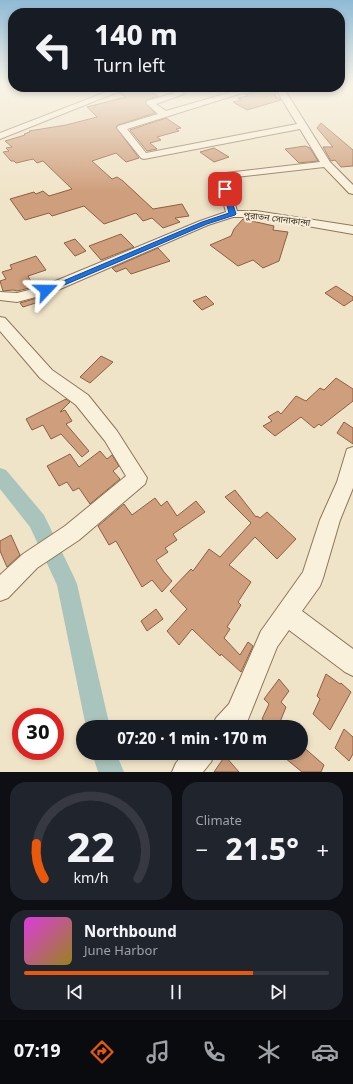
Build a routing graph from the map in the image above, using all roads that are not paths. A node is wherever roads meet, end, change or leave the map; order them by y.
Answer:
1 (41, 120) edge
2 (148, 120) edge
3 (298, 120) edge
4 (302, 126) junction
5 (0, 136) edge
6 (326, 164) junction
7 (353, 191) edge
8 (232, 214) junction
9 (353, 230) edge
10 (0, 296) edge
11 (0, 322) edge
12 (353, 455) edge
13 (0, 590) edge
14 (287, 614) junction
15 (353, 664) edge
16 (232, 720) edge
17 (196, 760) edge
18 (185, 772) edge

1 - 5 street
2 - 4 street
3 - 4 street
4 - 6 street
6 - 7 street
6 - 8 street
8 - 9 street, পুরাতন সোনাকান্দা
8 - 10 street, পুরাতন সোনাকান্দা
11 - 13 street
12 - 14 street
14 - 15 street
14 - 16 street
17 - 18 street

